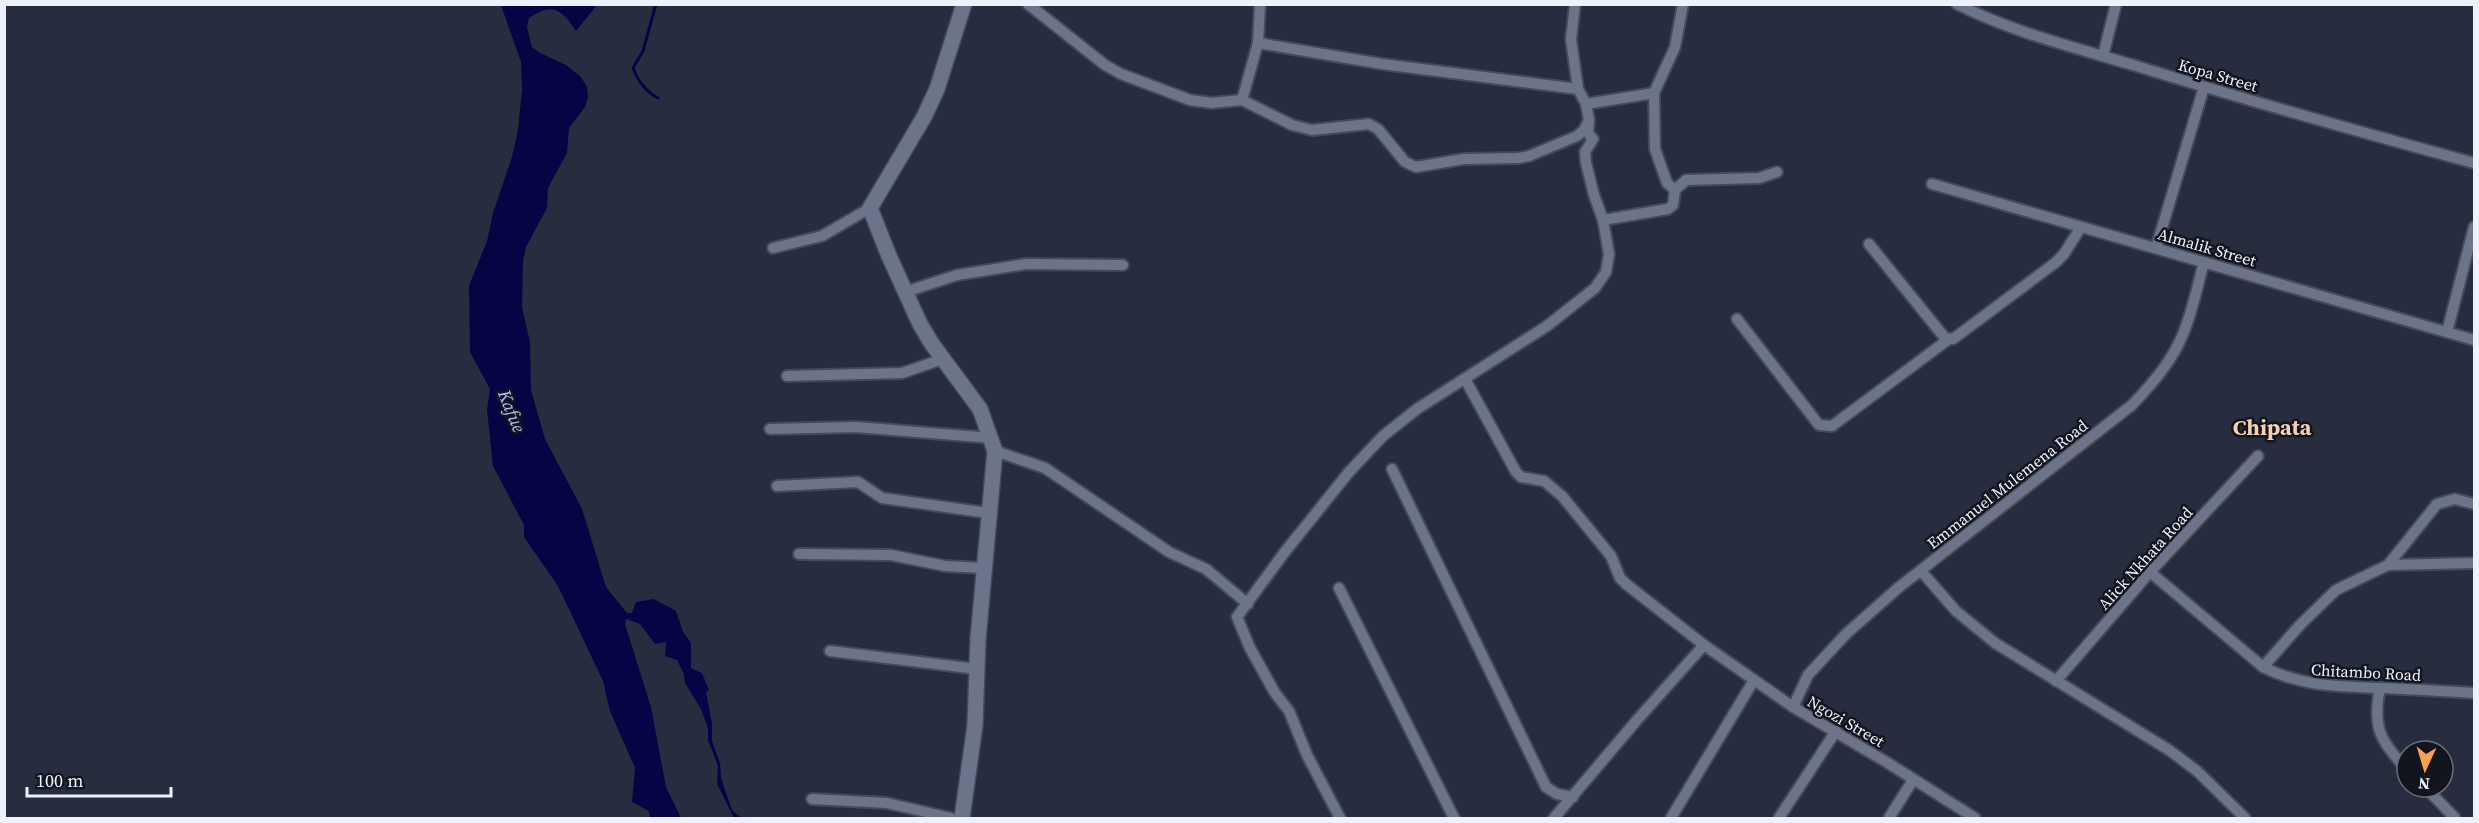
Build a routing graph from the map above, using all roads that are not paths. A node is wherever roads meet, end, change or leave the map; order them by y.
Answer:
1 (964, 4) edge
2 (1028, 4) edge
3 (1260, 4) edge
4 (1575, 4) edge
5 (1683, 4) edge
6 (1957, 4) edge
7 (2116, 4) edge
8 (1258, 43) junction
9 (2103, 56) junction
10 (2205, 87) junction
11 (1578, 88) junction
12 (1654, 93) junction
13 (1242, 100) junction
14 (1586, 104) junction
15 (1589, 120) junction
16 (2475, 163) edge
17 (1777, 172) dead end
18 (1932, 184) dead end
19 (1675, 190) junction
20 (870, 208) junction
21 (1603, 220) junction
22 (2081, 227) junction
23 (2475, 227) edge
24 (1869, 244) dead end
25 (773, 248) dead end
26 (2156, 248) junction
27 (2204, 262) junction
28 (1123, 265) dead end
29 (905, 292) junction
30 (1737, 319) dead end
31 (2446, 332) junction
32 (1949, 339) junction
33 (2475, 340) edge
34 (943, 358) junction
35 (788, 376) dead end
36 (1465, 379) junction
37 (770, 429) dead end
38 (994, 445) junction
39 (2258, 456) dead end
40 (1392, 469) dead end
41 (777, 486) dead end
42 (2475, 504) edge
43 (988, 513) junction
44 (799, 554) dead end
45 (2475, 563) edge
46 (2388, 565) junction
47 (983, 568) junction
48 (1921, 571) junction
49 (2150, 572) junction
50 (1339, 588) dead end
51 (1248, 604) junction
52 (1704, 645) junction
53 (830, 651) dead end
54 (2263, 667) junction
55 (977, 669) junction
56 (1754, 680) junction
57 (2056, 681) junction
58 (2380, 688) junction
59 (2475, 693) edge
60 (1793, 707) junction
61 (1836, 731) junction
62 (2395, 757) edge
63 (1913, 780) junction
64 (1573, 796) junction
65 (812, 799) dead end
66 (2436, 799) edge
67 (951, 819) edge
68 (962, 819) edge
69 (1340, 819) edge
70 (1454, 819) edge
71 (1554, 819) edge
72 (1671, 819) edge
73 (1779, 819) edge
74 (1889, 819) edge
75 (1975, 819) edge
76 (2245, 819) edge
77 (2455, 819) edge

1 - 20 street
2 - 13 street
3 - 8 street
4 - 11 street
5 - 12 street
6 - 9 street, Kopa Street
7 - 9 street
8 - 11 street
8 - 13 street
9 - 10 street, Kopa Street
10 - 16 street, Kopa Street
10 - 26 street
11 - 14 street
12 - 14 street
12 - 19 street
13 - 15 street
14 - 15 street
15 - 21 street
17 - 19 street
18 - 22 street, Almalik Street
19 - 21 street
20 - 25 street
20 - 29 street
21 - 36 street
22 - 26 street, Almalik Street
22 - 32 street
23 - 31 street
24 - 32 street
26 - 27 street, Almalik Street
27 - 31 street, Almalik Street
27 - 48 street, Emmanuel Mulemena Road
28 - 29 street
29 - 34 street
30 - 32 street
31 - 33 street, Almalik Street
34 - 35 street
34 - 38 street
36 - 51 street
36 - 52 street, Ngozi Street
37 - 38 street
38 - 43 street
38 - 51 street
39 - 49 street, Alick Nkhata Road
40 - 64 street
41 - 43 street
42 - 46 street
43 - 47 street
44 - 47 street
45 - 46 street
46 - 54 street
47 - 55 street
48 - 57 street
48 - 60 street, Emmanuel Mulemena Road
49 - 54 street, Chitambo Road
49 - 57 street, Alick Nkhata Road
50 - 70 street
51 - 69 street
52 - 56 street, Ngozi Street
52 - 64 street
53 - 55 street
54 - 58 street, Chitambo Road
55 - 68 street
56 - 60 street, Ngozi Street
56 - 72 street
57 - 76 street
58 - 59 street, Chitambo Road
58 - 62 street
60 - 61 street, Ngozi Street
61 - 63 street, Ngozi Street
61 - 73 street
63 - 74 street
63 - 75 street, Ngozi Street
64 - 71 street
65 - 67 street
66 - 77 street

